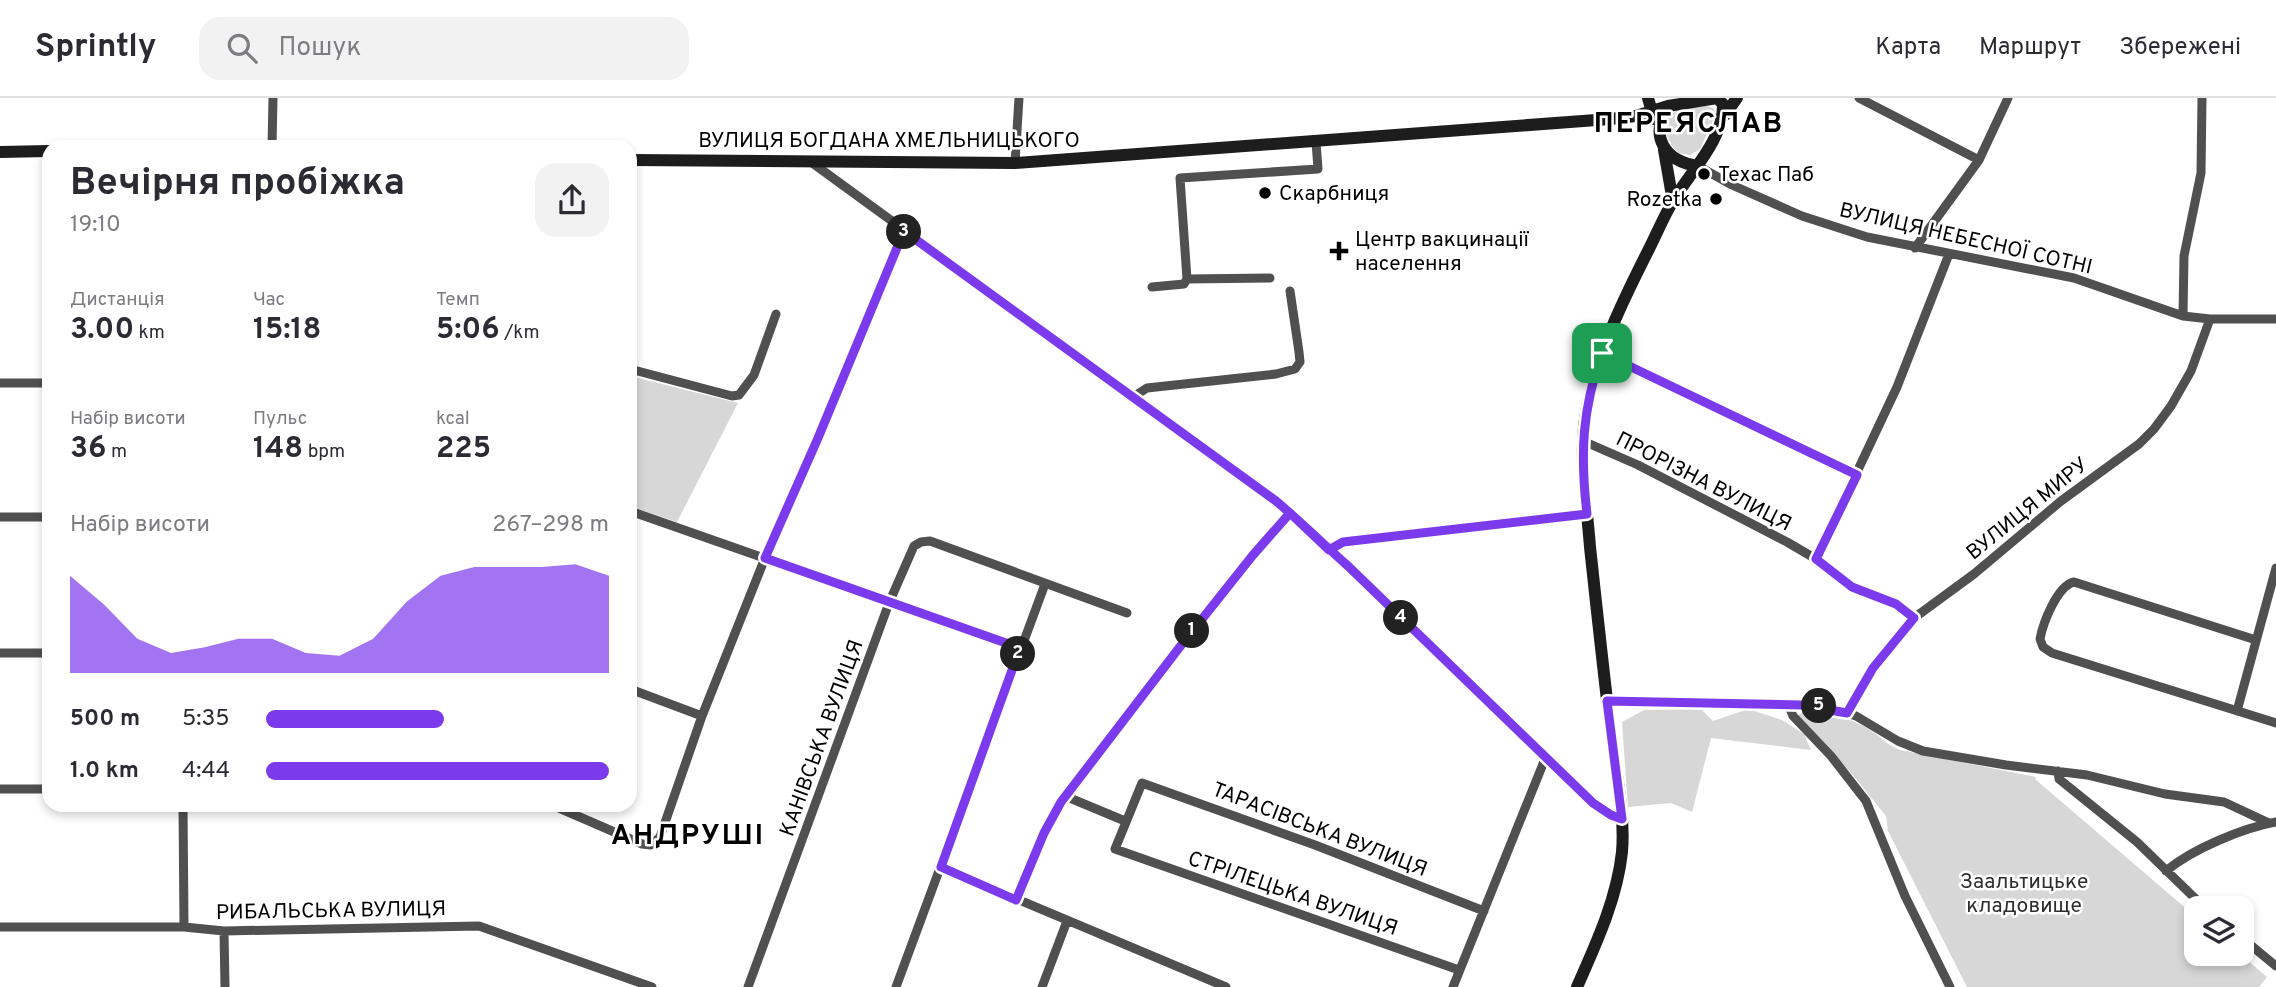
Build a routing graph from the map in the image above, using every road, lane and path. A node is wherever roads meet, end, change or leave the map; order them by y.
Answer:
1 (273, 98) edge
2 (1018, 98) edge
3 (1647, 98) edge
4 (1654, 98) edge
5 (1718, 98) edge
6 (1737, 98) edge
7 (1859, 98) edge
8 (2008, 98) edge
9 (2203, 98) edge
10 (1668, 106) junction
11 (1652, 112) junction
12 (1724, 116) junction
13 (1628, 117) junction
14 (272, 140) edge
15 (1316, 142) junction
16 (1662, 142) junction
17 (42, 151) edge
18 (0, 152) edge
19 (637, 160) edge
20 (1979, 160) junction
21 (811, 162) junction
22 (1015, 163) junction
23 (1698, 166) junction
24 (1673, 202) junction
25 (904, 231) junction
26 (1915, 248) junction
27 (1950, 254) junction
28 (1270, 278) dead end
29 (1187, 279) junction
30 (1152, 287) dead end
31 (1290, 291) dead end
32 (776, 314) dead end
33 (2183, 316) junction
34 (2210, 319) junction
35 (2276, 319) edge
36 (1602, 353) junction
37 (637, 371) edge
38 (0, 383) edge
39 (42, 383) edge
40 (1133, 397) junction
41 (1583, 441) junction
42 (1857, 475) junction
43 (637, 513) edge
44 (1290, 513) junction
45 (1587, 514) junction
46 (0, 517) edge
47 (42, 517) edge
48 (1329, 550) junction
49 (765, 558) junction
50 (1816, 559) junction
51 (2276, 568) edge
52 (1045, 584) junction
53 (889, 603) junction
54 (1127, 613) dead end
55 (1914, 618) junction
56 (2256, 640) junction
57 (1020, 648) junction
58 (0, 653) edge
59 (42, 653) edge
60 (637, 692) edge
61 (1607, 701) junction
62 (1788, 704) junction
63 (2237, 711) junction
64 (1847, 713) junction
65 (702, 716) junction
66 (2276, 723) edge
67 (1545, 759) junction
68 (2057, 771) junction
69 (0, 789) edge
70 (42, 789) edge
71 (1065, 796) junction
72 (183, 812) edge
73 (568, 812) edge
74 (1622, 819) junction
75 (1125, 821) junction
76 (2273, 822) edge
77 (941, 867) junction
78 (2166, 871) junction
79 (2192, 896) edge
80 (1016, 900) junction
81 (1484, 911) junction
82 (1067, 921) junction
83 (0, 927) edge
84 (184, 927) junction
85 (224, 931) junction
86 (2254, 949) edge
87 (2276, 966) edge
88 (1459, 971) junction
89 (225, 987) edge
90 (652, 987) edge
91 (748, 987) edge
92 (896, 987) edge
93 (1042, 987) edge
94 (1226, 987) edge
95 (1453, 987) edge
96 (1577, 987) edge
97 (1950, 987) edge

1 - 14 street
2 - 22 street
3 - 11 main road
3 - 13 main road
4 - 10 main road
5 - 10 main road, ВУЛИЦЯ БОГДАНА ХМЕЛЬНИЦЬКОГО
5 - 12 main road
6 - 12 main road
7 - 20 street
8 - 20 street
9 - 33 street
10 - 11 main road, ВУЛИЦЯ БОГДАНА ХМЕЛЬНИЦЬКОГО
10 - 16 main road
11 - 13 main road, ВУЛИЦЯ БОГДАНА ХМЕЛЬНИЦЬКОГО
11 - 16 main road
12 - 23 main road
13 - 15 main road, ВУЛИЦЯ БОГДАНА ХМЕЛЬНИЦЬКОГО
13 - 16 main road
15 - 22 main road, ВУЛИЦЯ БОГДАНА ХМЕЛЬНИЦЬКОГО
15 - 29 street
16 - 23 main road
16 - 24 main road
17 - 18 main road
19 - 21 main road, ВУЛИЦЯ БОГДАНА ХМЕЛЬНИЦЬКОГО
20 - 26 street
21 - 22 main road, ВУЛИЦЯ БОГДАНА ХМЕЛЬНИЦЬКОГО
21 - 25 street
23 - 24 main road
23 - 26 street, ВУЛИЦЯ НЕБЕСНОЇ СОТНІ
24 - 36 main road
25 - 40 street
25 - 49 street
26 - 27 street, ВУЛИЦЯ НЕБЕСНОЇ СОТНІ
27 - 33 street, ВУЛИЦЯ НЕБЕСНОЇ СОТНІ
27 - 42 street
28 - 29 street
29 - 30 street
31 - 40 street
32 - 37 street
33 - 34 street, ВУЛИЦЯ НЕБЕСНОЇ СОТНІ
34 - 35 street, ВУЛИЦЯ НЕБЕСНОЇ СОТНІ
34 - 55 street, ВУЛИЦЯ МИРУ
36 - 41 main road
36 - 42 street
38 - 39 street
40 - 44 street
41 - 45 main road
41 - 50 street, ПРОРІЗНА ВУЛИЦЯ
42 - 50 street
43 - 49 street
44 - 48 street
44 - 71 street
45 - 48 street
45 - 61 main road
46 - 47 street
48 - 67 street
49 - 53 street
49 - 65 street
50 - 55 street, ПРОРІЗНА ВУЛИЦЯ
51 - 56 street
52 - 53 street, КАНІВСЬКА ВУЛИЦЯ
52 - 54 street
52 - 57 street
53 - 57 street
53 - 91 street, КАНІВСЬКА ВУЛИЦЯ
55 - 64 street, ВУЛИЦЯ МИРУ
56 - 63 street
56 - 63 street
57 - 77 street
58 - 59 street
60 - 65 street
61 - 62 street
61 - 74 main road
62 - 64 street
62 - 97 street
63 - 66 street
64 - 68 street
65 - 73 street
67 - 74 street
67 - 81 street
68 - 76 street
68 - 78 street
69 - 70 street
71 - 75 street
71 - 80 street
72 - 84 street
74 - 96 main road
75 - 81 street, ТАРАСІВСЬКА ВУЛИЦЯ
75 - 88 street, СТРІЛЕЦЬКА ВУЛИЦЯ
76 - 78 street
77 - 80 street
77 - 92 street
78 - 79 street
80 - 82 street
81 - 88 street
82 - 93 street
82 - 94 street
83 - 84 street, РИБАЛЬСЬКА ВУЛИЦЯ
84 - 85 street, РИБАЛЬСЬКА ВУЛИЦЯ
85 - 89 street
85 - 90 street, РИБАЛЬСЬКА ВУЛИЦЯ
86 - 87 street
88 - 95 street

